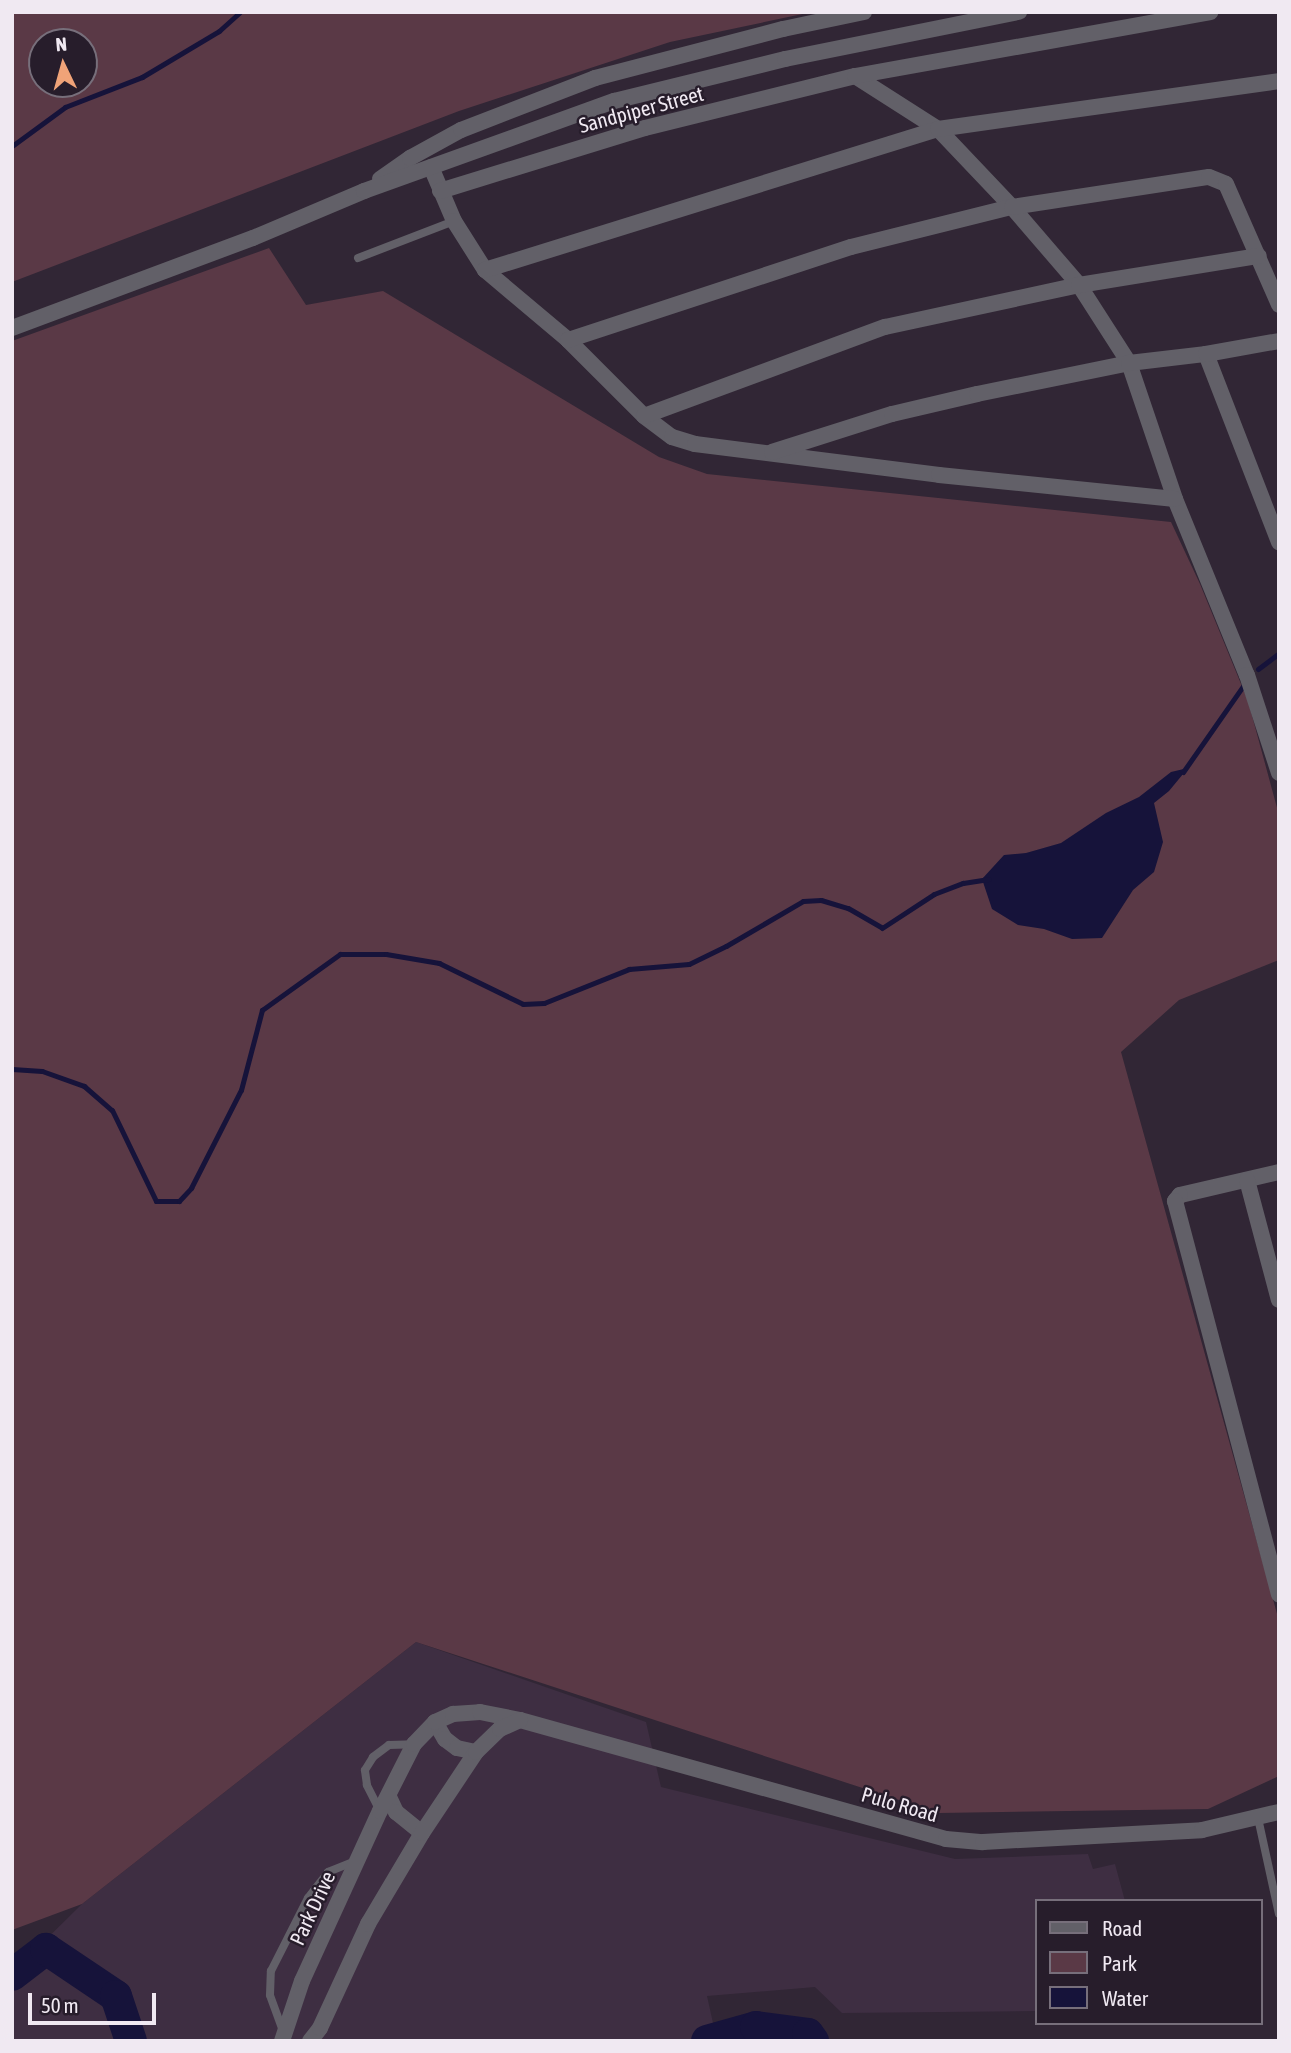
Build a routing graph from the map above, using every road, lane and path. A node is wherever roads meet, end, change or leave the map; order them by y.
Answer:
1 (1019, 12) edge
2 (1210, 12) edge
3 (860, 13) edge
4 (858, 45) junction
5 (855, 76) junction
6 (1279, 81) edge
7 (938, 130) junction
8 (431, 167) junction
9 (364, 191) junction
10 (440, 191) junction
11 (1012, 207) junction
12 (454, 221) junction
13 (1259, 256) junction
14 (358, 258) dead end
15 (485, 270) junction
16 (1079, 285) junction
17 (1279, 305) edge
18 (12, 328) edge
19 (568, 340) junction
20 (1279, 341) edge
21 (1206, 354) junction
22 (1129, 363) junction
23 (644, 416) junction
24 (766, 453) junction
25 (1175, 499) junction
26 (1279, 542) edge
27 (1279, 773) edge
28 (1279, 1172) edge
29 (1247, 1180) junction
30 (1279, 1300) edge
31 (1279, 1595) edge
32 (520, 1720) junction
33 (435, 1722) junction
34 (414, 1744) junction
35 (477, 1752) junction
36 (389, 1797) junction
37 (380, 1811) junction
38 (1279, 1812) edge
39 (1258, 1818) junction
40 (422, 1833) junction
41 (358, 1860) junction
42 (1279, 1914) edge
43 (283, 2036) edge
44 (310, 2041) edge

1 - 4 street
2 - 5 street, Sandpiper Street
3 - 4 street
3 - 9 street
4 - 8 street
5 - 7 street
5 - 10 street, Sandpiper Street
6 - 7 street
7 - 11 street
7 - 15 street
8 - 9 street
8 - 10 street
9 - 18 street
10 - 12 street
11 - 13 street
11 - 16 street
11 - 19 street
12 - 14 lane
12 - 15 street
13 - 16 street
13 - 17 street
15 - 19 street
16 - 22 street
16 - 23 street
19 - 23 street
20 - 21 street
21 - 22 street
21 - 26 street
22 - 24 street
22 - 25 street
23 - 24 street
24 - 25 street
25 - 27 street
28 - 29 street
29 - 30 street
29 - 31 street
32 - 33 street
32 - 35 street
32 - 39 street, Pulo Road
33 - 34 street, Park Drive
33 - 35 street
34 - 36 street, Park Drive
34 - 37 lane
35 - 40 street
36 - 37 street, Park Drive
36 - 40 street
37 - 41 street, Park Drive
38 - 39 street, Pulo Road
39 - 42 lane
40 - 44 street
41 - 43 street, Park Drive
41 - 43 lane

